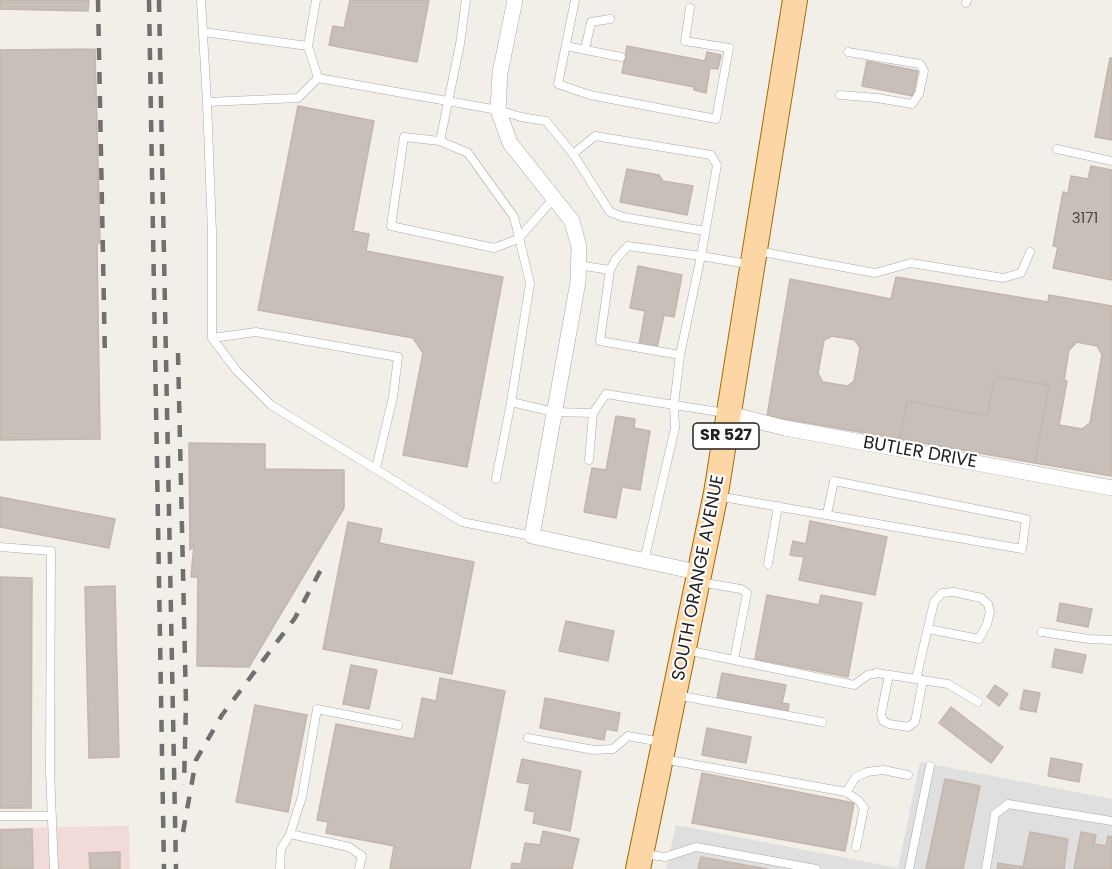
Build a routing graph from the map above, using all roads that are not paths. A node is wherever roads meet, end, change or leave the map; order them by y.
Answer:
1 (201, 0) edge
2 (315, 0) edge
3 (466, 0) edge
4 (515, 0) edge
5 (575, 0) edge
6 (795, 0) edge
7 (690, 8) dead end
8 (610, 19) dead end
9 (203, 32) junction
10 (308, 46) junction
11 (566, 46) junction
12 (585, 50) junction
13 (848, 52) dead end
14 (621, 57) dead end
15 (318, 78) junction
16 (840, 95) dead end
17 (447, 101) junction
18 (207, 102) junction
19 (498, 110) junction
20 (440, 141) junction
21 (1057, 149) dead end
22 (573, 154) junction
23 (1112, 161) edge
24 (554, 198) junction
25 (705, 231) junction
26 (518, 239) junction
27 (1030, 252) dead end
28 (701, 256) junction
29 (754, 258) junction
30 (579, 265) junction
31 (610, 270) junction
32 (212, 338) junction
33 (680, 355) junction
34 (511, 402) junction
35 (674, 405) junction
36 (554, 412) junction
37 (593, 413) junction
38 (729, 414) junction
39 (589, 460) dead end
40 (376, 468) junction
41 (496, 479) dead end
42 (1112, 488) edge
43 (716, 496) junction
44 (778, 506) junction
45 (827, 514) junction
46 (532, 536) junction
47 (0, 547) edge
48 (644, 561) junction
49 (768, 564) dead end
50 (700, 577) junction
51 (928, 629) junction
52 (1042, 632) dead end
53 (1112, 643) edge
54 (684, 650) junction
55 (734, 660) junction
56 (889, 675) junction
57 (919, 680) junction
58 (675, 695) junction
59 (978, 702) dead end
60 (822, 722) dead end
61 (398, 725) dead end
62 (528, 738) dead end
63 (663, 751) junction
64 (930, 766) dead end
65 (908, 775) dead end
66 (846, 792) junction
67 (0, 816) edge
68 (52, 816) junction
69 (1112, 821) edge
70 (290, 834) junction
71 (856, 847) dead end
72 (640, 861) edge
73 (54, 869) edge
74 (280, 869) edge
75 (359, 869) edge
76 (816, 869) edge
77 (909, 869) edge
78 (986, 869) edge

1 - 9 lane
2 - 10 lane
3 - 17 lane
4 - 19 street
5 - 11 lane
6 - 29 main road, SOUTH ORANGE AVENUE / SR 527
7 - 11 lane
8 - 12 lane
9 - 10 lane
9 - 18 lane
10 - 15 lane
11 - 12 lane
12 - 14 lane
13 - 16 lane
15 - 17 lane
15 - 18 lane
17 - 19 lane
17 - 20 lane
18 - 32 lane
19 - 22 lane
19 - 24 street
20 - 26 lane
20 - 26 lane
21 - 23 lane
22 - 25 lane
22 - 25 lane
24 - 26 lane
24 - 30 street
25 - 28 lane
26 - 34 lane
27 - 29 lane
28 - 29 lane
28 - 31 lane
28 - 33 lane
29 - 38 main road, SOUTH ORANGE AVENUE / SR 527
30 - 31 lane
30 - 36 street
31 - 33 lane
32 - 40 lane
32 - 40 lane
33 - 35 lane
34 - 36 lane
34 - 41 lane
35 - 37 lane
35 - 38 lane
35 - 48 lane
36 - 37 lane
36 - 46 street
37 - 39 lane
38 - 42 street, BUTLER DRIVE
38 - 43 main road, SOUTH ORANGE AVENUE / SR 527
40 - 46 lane
43 - 44 lane
43 - 50 main road, SOUTH ORANGE AVENUE / SR 527
44 - 45 lane
44 - 49 lane
45 - 45 lane
46 - 48 street
47 - 68 lane
48 - 50 street
50 - 54 main road, SOUTH ORANGE AVENUE / SR 527
50 - 55 lane
51 - 51 lane
51 - 57 lane
52 - 53 lane
54 - 55 lane
54 - 58 main road, SOUTH ORANGE AVENUE / SR 527
55 - 56 lane
56 - 57 lane
56 - 57 lane
57 - 59 lane
58 - 60 lane
58 - 63 main road, SOUTH ORANGE AVENUE / SR 527
61 - 70 lane
62 - 63 lane
63 - 66 lane
63 - 72 main road, SOUTH ORANGE AVENUE / SR 527
64 - 77 lane
65 - 66 lane
66 - 71 lane
67 - 68 lane
68 - 73 lane
69 - 78 lane
70 - 74 lane
70 - 75 lane
72 - 76 lane

